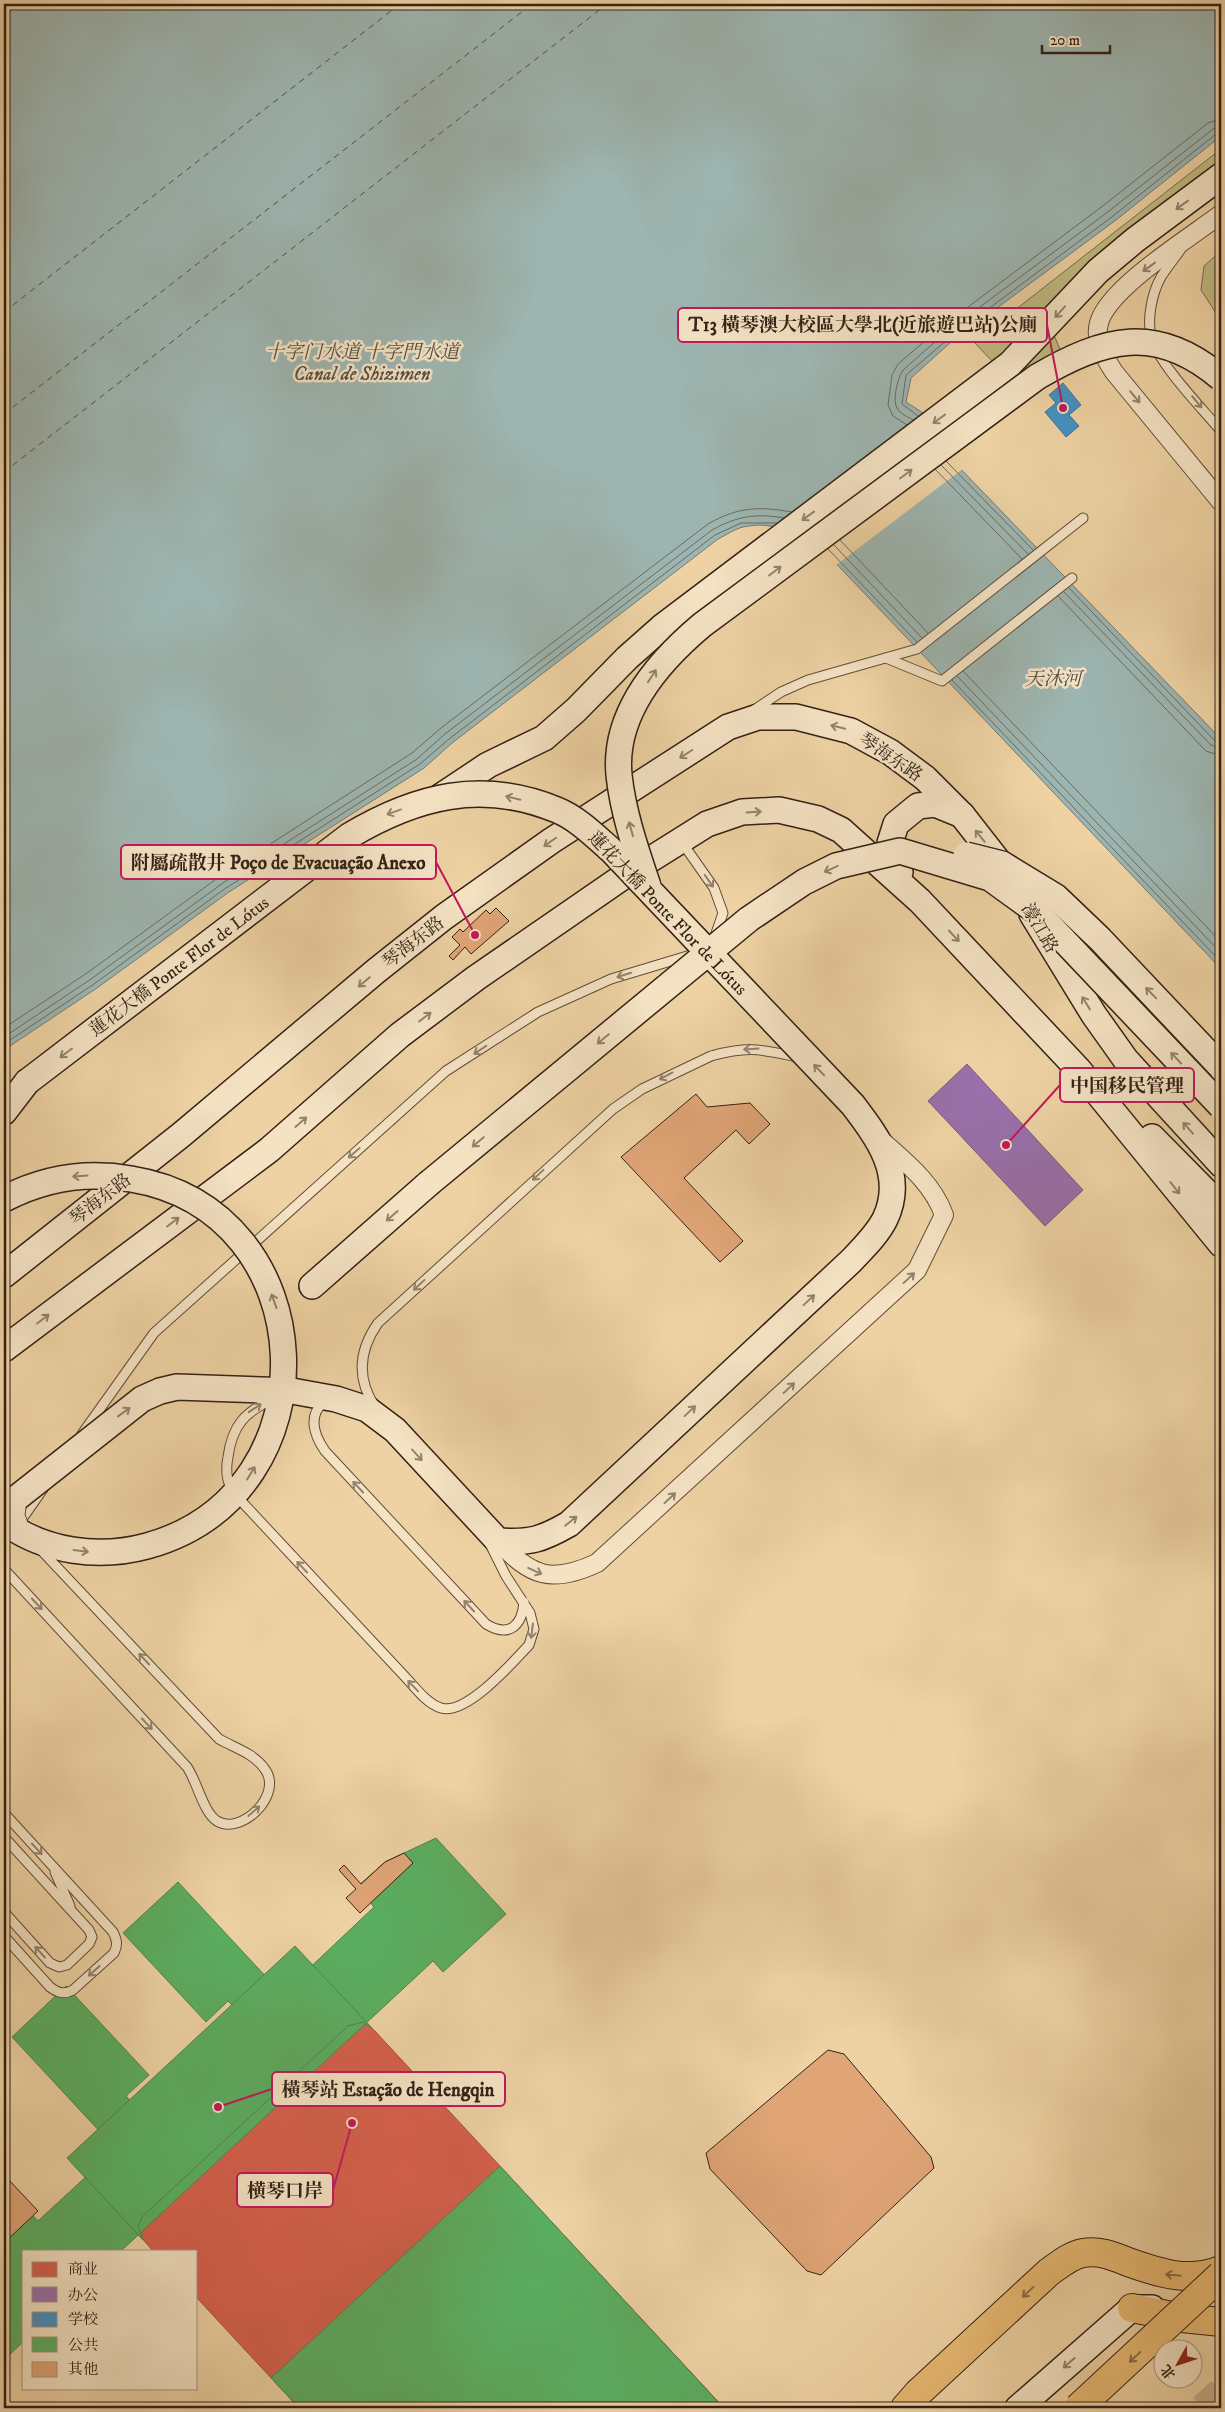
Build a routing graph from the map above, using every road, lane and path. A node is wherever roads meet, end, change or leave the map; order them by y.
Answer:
1 (1221, 176) edge
2 (1221, 214) edge
3 (1189, 239) junction
4 (1221, 378) edge
5 (1221, 431) edge
6 (1221, 502) edge
7 (1083, 518) dead end
8 (1072, 578) dead end
9 (886, 658) junction
10 (728, 727) junction
11 (440, 797) junction
12 (962, 815) junction
13 (680, 841) junction
14 (900, 851) junction
15 (650, 893) junction
16 (920, 901) junction
17 (792, 1056) dead end
18 (1221, 1067) edge
19 (1078, 1069) junction
20 (27, 1082) junction
21 (4, 1100) edge
22 (1221, 1106) edge
23 (4, 1112) edge
24 (876, 1134) junction
25 (1221, 1164) edge
26 (4, 1199) edge
27 (1221, 1207) edge
28 (1221, 1244) edge
29 (4, 1275) edge
30 (312, 1286) dead end
31 (4, 1349) edge
32 (292, 1391) junction
33 (336, 1399) junction
34 (395, 1430) junction
35 (26, 1490) junction
36 (10, 1516) edge
37 (490, 1534) junction
38 (4, 1569) edge
39 (524, 1602) junction
40 (4, 1813) edge
41 (4, 1837) edge
42 (52, 1865) junction
43 (4, 1912) edge
44 (74, 1913) junction
45 (4, 1918) edge
46 (4, 1936) edge
47 (28, 1939) junction
48 (1221, 2270) edge
49 (1221, 2276) edge
50 (1132, 2308) junction
51 (1221, 2310) edge
52 (1221, 2322) edge
53 (905, 2408) edge
54 (1018, 2408) edge
55 (1078, 2408) edge

1 -> 11 main road
2 - 3 street
3 -> 5 lane
3 -> 6 street
15 -> 4 main road, bridge
7 - 9 lane
8 - 9 lane
9 - 10 lane
12 -> 10 main road, 琴海东路
10 -> 29 main road, 琴海东路
15 -> 11 main road, 蓮花大橋 Ponte Flor de Lótus, bridge
11 -> 20 main road, 蓮花大橋 Ponte Flor de Lótus, bridge
12 - 16 main road, 濠江路
25 -> 12 main road, 濠江路
13 -> 16 main road
31 -> 13 main road
13 -> 36 lane
18 -> 14 main road, bridge
22 -> 14 main road, bridge
14 -> 30 main road, bridge
24 -> 15 main road, 蓮花大橋 Ponte Flor de Lótus, bridge
16 -> 19 main road
17 -> 34 lane, bridge
19 - 27 main road
19 -> 28 main road
20 - 21 main road, 蓮花大橋 Ponte Flor de Lótus
20 - 23 main road, 蓮花大橋 Ponte Flor de Lótus
37 -> 24 main road, 蓮花大橋 Ponte Flor de Lótus, bridge
37 -> 24 street, bridge
36 -> 26 main road, bridge
32 - 33 main road, bridge
35 -> 32 main road, bridge
39 -> 32 lane, bridge
33 - 34 main road, bridge
39 -> 33 lane, bridge
34 -> 37 main road, bridge
35 - 36 main road, bridge
38 -> 35 lane, bridge
37 - 39 lane, bridge
40 -> 42 lane
41 - 44 lane
42 - 44 lane
42 -> 46 lane
43 - 47 lane
44 -> 47 lane
45 - 47 lane
48 -> 53 main road
49 -> 55 main road, bridge
50 - 51 main road
50 - 52 main road
50 -> 54 main road

